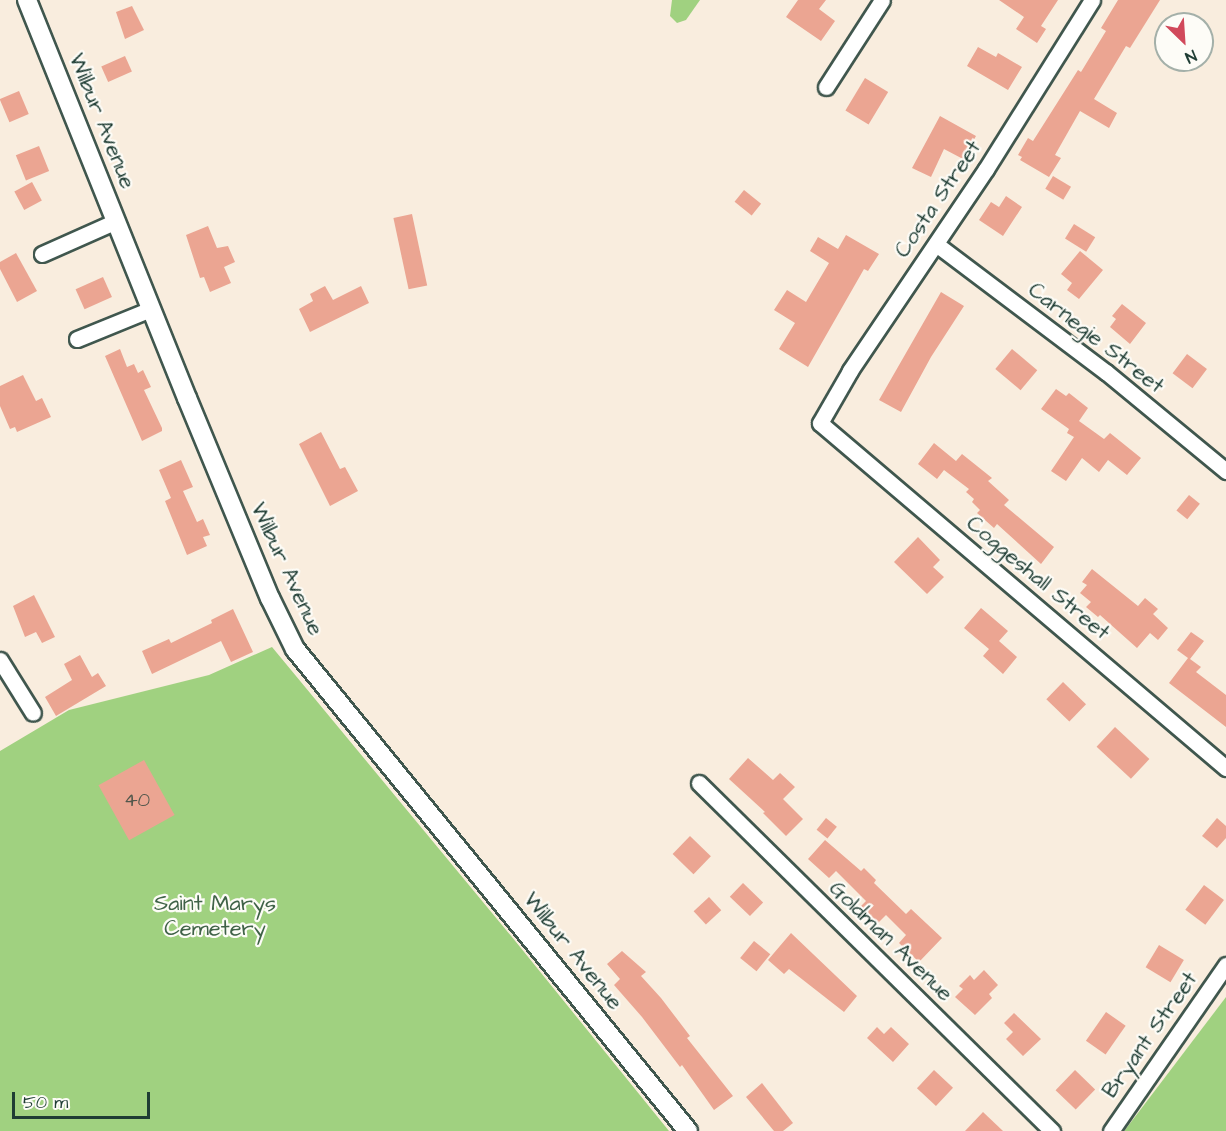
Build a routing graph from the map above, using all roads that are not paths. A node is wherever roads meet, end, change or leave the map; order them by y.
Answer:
1 (27, 0) edge
2 (882, 0) edge
3 (1092, 0) edge
4 (826, 87) dead end
5 (116, 221) junction
6 (936, 244) junction
7 (42, 254) dead end
8 (151, 309) junction
9 (77, 339) dead end
10 (820, 423) joint
11 (1226, 471) edge
12 (0, 660) edge
13 (33, 713) dead end
14 (1226, 768) edge
15 (699, 783) dead end
16 (1226, 965) edge
17 (688, 1131) edge
18 (1052, 1131) edge
19 (1111, 1131) edge

1 - 5 street, Wilbur Avenue
2 - 4 street
3 - 6 street, Costa Street
5 - 7 street
5 - 8 street, Wilbur Avenue
6 - 10 street, Costa Street
6 - 11 street, Carnegie Street
8 - 9 street
8 - 17 street, Wilbur Avenue
10 - 14 street, Coggeshall Street
12 - 13 street
15 - 18 street, Goldman Avenue
16 - 19 street, Bryant Street

